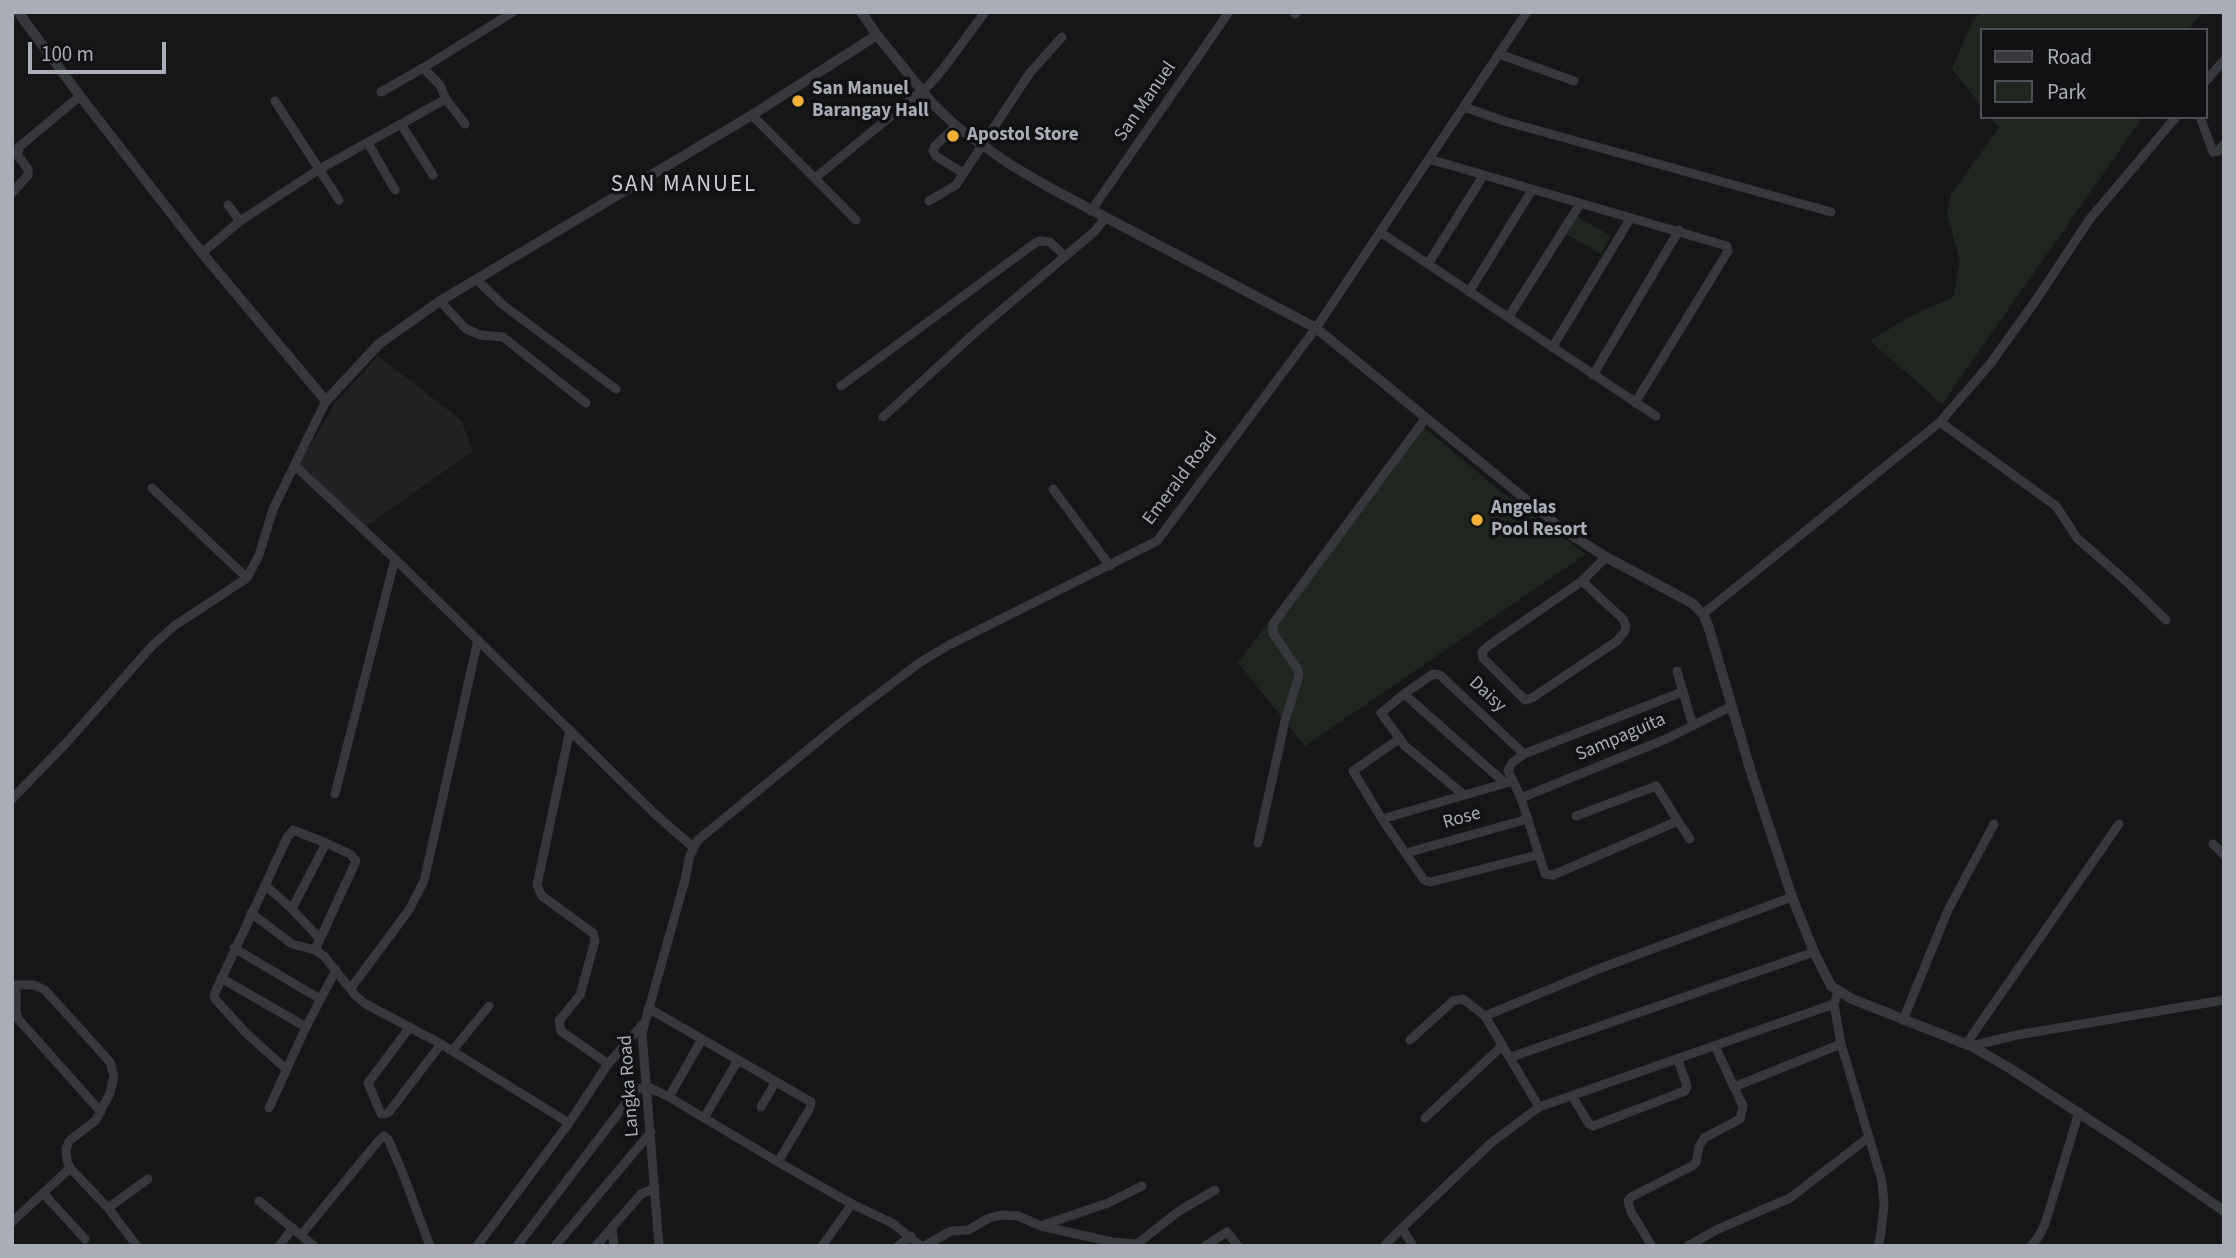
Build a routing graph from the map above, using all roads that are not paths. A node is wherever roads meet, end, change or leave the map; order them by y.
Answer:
1 (19, 12) edge
2 (513, 12) edge
3 (862, 12) edge
4 (985, 12) edge
5 (1228, 12) edge
6 (1527, 12) edge
7 (877, 35) junction
8 (1062, 37) dead end
9 (1499, 54) junction
10 (2224, 60) edge
11 (423, 68) junction
12 (2208, 79) edge
13 (1574, 81) dead end
14 (922, 91) junction
15 (381, 92) dead end
16 (80, 96) junction
17 (446, 99) junction
18 (275, 101) dead end
19 (1464, 107) junction
20 (752, 115) junction
21 (2174, 119) edge
22 (2201, 119) edge
23 (401, 124) junction
24 (465, 124) dead end
25 (956, 126) junction
26 (368, 143) junction
27 (2224, 144) edge
28 (982, 145) junction
29 (1429, 159) junction
30 (318, 170) junction
31 (964, 173) junction
32 (433, 175) dead end
33 (1483, 176) junction
34 (815, 177) junction
35 (395, 190) dead end
36 (1532, 190) junction
37 (12, 193) edge
38 (339, 200) dead end
39 (929, 201) dead end
40 (1580, 204) junction
41 (228, 205) dead end
42 (1091, 211) junction
43 (1831, 212) dead end
44 (1105, 218) junction
45 (1630, 219) junction
46 (856, 220) dead end
47 (240, 221) junction
48 (1679, 230) junction
49 (1380, 232) junction
50 (202, 253) junction
51 (1065, 256) junction
52 (1428, 264) junction
53 (477, 280) junction
54 (1469, 292) junction
55 (440, 302) junction
56 (1508, 318) junction
57 (1316, 328) junction
58 (1552, 348) junction
59 (1593, 375) junction
60 (841, 386) dead end
61 (616, 389) dead end
62 (326, 401) junction
63 (586, 403) dead end
64 (1635, 403) junction
65 (1656, 416) dead end
66 (883, 417) dead end
67 (1425, 419) junction
68 (1940, 422) junction
69 (295, 466) junction
70 (152, 488) dead end
71 (1053, 489) dead end
72 (1606, 557) junction
73 (395, 559) junction
74 (1110, 566) junction
75 (247, 578) junction
76 (1582, 581) junction
77 (1703, 614) junction
78 (2166, 620) dead end
79 (478, 640) junction
80 (1676, 671) dead end
81 (1682, 692) junction
82 (1404, 694) junction
83 (1732, 706) junction
84 (1693, 726) junction
85 (570, 730) junction
86 (1399, 739) junction
87 (1524, 754) junction
88 (1509, 782) junction
89 (335, 794) dead end
90 (1464, 795) junction
91 (1521, 798) junction
92 (12, 799) edge
93 (1576, 816) dead end
94 (1382, 819) junction
95 (1528, 819) junction
96 (1678, 821) junction
97 (1994, 824) dead end
98 (2119, 824) dead end
99 (1690, 839) dead end
100 (326, 843) junction
101 (1258, 843) dead end
102 (2213, 844) dead end
103 (693, 847) junction
104 (1406, 853) junction
105 (1537, 855) junction
106 (2224, 855) edge
107 (265, 885) junction
108 (1792, 897) junction
109 (292, 909) junction
110 (251, 913) junction
111 (320, 939) junction
112 (234, 948) junction
113 (315, 950) junction
114 (1814, 952) junction
115 (337, 970) junction
116 (220, 978) junction
117 (14, 985) edge
118 (351, 988) junction
119 (1838, 992) junction
120 (320, 999) junction
121 (2224, 999) edge
122 (1834, 1004) junction
123 (489, 1006) dead end
124 (648, 1008) junction
125 (1485, 1016) junction
126 (1903, 1020) junction
127 (644, 1023) junction
128 (306, 1027) junction
129 (410, 1027) junction
130 (702, 1039) junction
131 (1409, 1040) dead end
132 (441, 1044) junction
133 (1841, 1044) junction
134 (1503, 1045) junction
135 (1968, 1045) junction
136 (1715, 1046) junction
137 (452, 1051) junction
138 (1511, 1056) junction
139 (738, 1060) junction
140 (1678, 1060) junction
141 (608, 1063) junction
142 (286, 1069) junction
143 (775, 1083) junction
144 (646, 1087) junction
145 (1734, 1087) junction
146 (1572, 1096) junction
147 (669, 1097) junction
148 (761, 1107) dead end
149 (1539, 1107) junction
150 (269, 1108) dead end
151 (101, 1112) junction
152 (2079, 1112) junction
153 (704, 1118) junction
154 (1424, 1118) dead end
155 (569, 1123) junction
156 (651, 1132) junction
157 (1870, 1137) junction
158 (778, 1162) junction
159 (71, 1168) junction
160 (148, 1178) dead end
161 (1142, 1186) dead end
162 (655, 1188) junction
163 (1215, 1190) dead end
164 (43, 1193) junction
165 (260, 1201) dead end
166 (852, 1204) junction
167 (108, 1208) junction
168 (2224, 1211) edge
169 (12, 1222) edge
170 (1041, 1226) junction
171 (612, 1227) junction
172 (293, 1228) junction
173 (1402, 1228) junction
174 (301, 1235) junction
175 (911, 1236) junction
176 (85, 1239) dead end
177 (1138, 1245) edge
178 (137, 1246) edge
179 (279, 1246) edge
180 (314, 1246) edge
181 (430, 1246) edge
182 (477, 1246) edge
183 (517, 1246) edge
184 (555, 1246) edge
185 (596, 1246) edge
186 (614, 1246) edge
187 (659, 1246) edge
188 (822, 1246) edge
189 (898, 1246) edge
190 (923, 1246) edge
191 (1205, 1246) edge
192 (1238, 1246) edge
193 (1384, 1246) edge
194 (1413, 1246) edge
195 (1652, 1246) edge
196 (1688, 1246) edge
197 (1878, 1246) edge
198 (2031, 1246) edge

1 - 16 street
2 - 11 street
3 - 7 street
4 - 14 street
5 - 42 street, San Manuel
6 - 9 street, Emerald Road
7 - 14 street
7 - 20 street
8 - 28 street
9 - 13 street
9 - 19 street, Emerald Road
10 - 12 street
11 - 15 street
11 - 17 street
14 - 25 street
14 - 34 street
16 - 37 street
16 - 50 street
17 - 23 street
17 - 24 street
18 - 30 street
19 - 29 street, Emerald Road
19 - 43 street
20 - 34 street
20 - 53 street
21 - 68 street
22 - 27 street
23 - 26 street
23 - 32 street
25 - 28 street
25 - 31 street
26 - 30 street
26 - 35 street
28 - 31 street
28 - 42 street
29 - 33 street
29 - 49 street, Emerald Road
30 - 38 street
30 - 47 street
31 - 39 street
33 - 36 street
33 - 52 street
34 - 46 street
36 - 40 street
36 - 54 street
40 - 45 street
40 - 56 street
41 - 47 street
42 - 44 street
44 - 51 street
44 - 57 street
45 - 48 street
45 - 58 street
47 - 50 street
48 - 59 street
48 - 64 street
49 - 52 street
49 - 57 street, Emerald Road
50 - 62 street
51 - 60 street
51 - 66 street
52 - 54 street
53 - 55 street
53 - 61 street
54 - 56 street
55 - 62 street
55 - 63 street
56 - 58 street
57 - 67 street
57 - 74 street, Emerald Road
58 - 59 street
59 - 64 street
62 - 69 street
64 - 65 street
67 - 72 street
67 - 101 street
68 - 77 street
68 - 78 street
69 - 73 street
69 - 75 street
70 - 75 street
71 - 74 street
72 - 76 street
72 - 77 street
73 - 79 street
73 - 89 street
74 - 103 street, Emerald Road
75 - 92 street
76 - 76 street
77 - 83 street
79 - 85 street
79 - 118 street
80 - 81 street
81 - 84 street
81 - 87 street
82 - 86 street, Daisy
82 - 87 street, Daisy
82 - 88 street
83 - 84 street, Sampaguita
83 - 108 street
84 - 91 street, Sampaguita
85 - 103 street
85 - 141 street
86 - 90 street, Daisy
86 - 94 street
87 - 88 street
88 - 90 street
88 - 91 street
90 - 94 street
91 - 95 street
93 - 96 street
94 - 104 street
95 - 104 street, Rose
95 - 105 street
96 - 99 street
96 - 105 street
97 - 126 street
98 - 135 street
100 - 107 street
100 - 109 street
100 - 111 street
102 - 106 street
103 - 124 street, Langka Road
104 - 105 street
107 - 109 street
107 - 110 street
108 - 114 street
108 - 125 street
109 - 111 street
110 - 112 street
110 - 113 street
111 - 113 street
112 - 116 street
112 - 120 street
113 - 115 street
114 - 119 street
114 - 138 street
115 - 118 street
115 - 120 street
116 - 128 street
116 - 142 street
117 - 151 street
117 - 151 street
118 - 129 street
119 - 122 street
119 - 126 street
120 - 128 street
121 - 135 street
122 - 133 street
122 - 136 street
123 - 137 street
124 - 127 street, Langka Road
124 - 130 street
125 - 131 street
125 - 134 street
126 - 135 street
127 - 141 street
127 - 144 street, Langka Road
128 - 142 street
129 - 132 street
129 - 132 street
130 - 139 street
130 - 147 street
132 - 137 street
133 - 145 street
133 - 157 street
134 - 138 street
134 - 154 street
135 - 152 street
136 - 140 street
136 - 145 street
137 - 155 street
138 - 149 street
139 - 143 street
139 - 153 street
140 - 146 street
140 - 146 street
141 - 155 street
142 - 150 street
143 - 148 street
143 - 158 street
144 - 147 street
144 - 156 street, Langka Road
144 - 183 street
145 - 195 street
146 - 149 street
147 - 153 street
149 - 173 street
151 - 159 street
152 - 168 street
152 - 198 street
153 - 158 street
155 - 182 street
156 - 162 street, Langka Road
156 - 184 street
157 - 196 street
157 - 197 street
158 - 166 street
159 - 164 street
159 - 167 street
160 - 167 street
161 - 170 street
162 - 171 street
162 - 187 street, Langka Road
163 - 177 street
164 - 169 street
164 - 176 street
165 - 172 street
166 - 175 street
166 - 188 street
167 - 178 street
170 - 177 street
170 - 190 street
171 - 185 street
171 - 186 street
172 - 174 street
172 - 179 street
173 - 193 street
173 - 194 street
174 - 180 street
174 - 181 street
175 - 189 street
175 - 190 street
191 - 192 street

